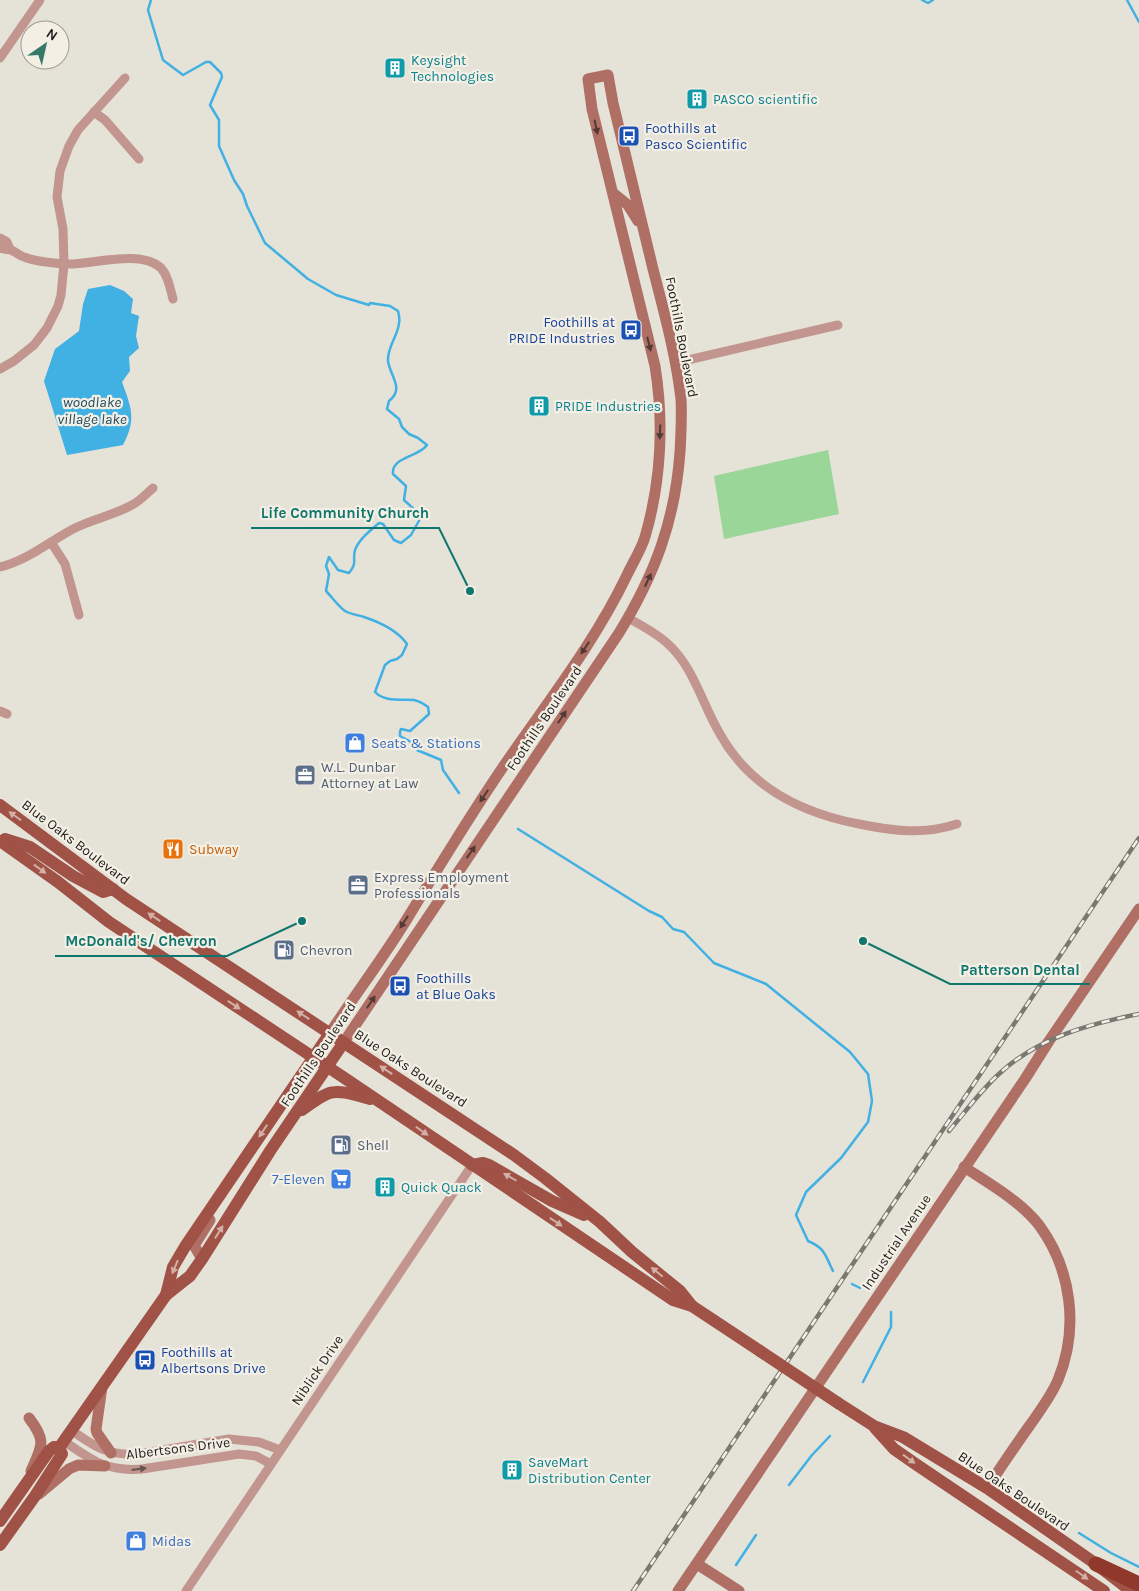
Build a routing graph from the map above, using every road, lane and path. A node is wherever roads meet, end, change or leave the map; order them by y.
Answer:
1 (40, 0) edge
2 (1, 55) edge
3 (125, 78) dead end
4 (94, 112) junction
5 (139, 159) dead end
6 (613, 192) junction
7 (644, 231) junction
8 (0, 238) edge
9 (5, 249) edge
10 (64, 264) junction
11 (173, 299) dead end
12 (838, 325) dead end
13 (675, 363) junction
14 (655, 366) junction
15 (0, 368) edge
16 (153, 488) dead end
17 (51, 542) junction
18 (0, 567) edge
19 (610, 607) junction
20 (79, 615) dead end
21 (628, 618) junction
22 (0, 805) edge
23 (956, 824) dead end
24 (0, 839) edge
25 (113, 889) junction
26 (1139, 910) edge
27 (330, 1033) junction
28 (344, 1042) junction
29 (313, 1057) junction
30 (327, 1066) junction
31 (382, 1103) junction
32 (294, 1116) junction
33 (472, 1165) junction
34 (964, 1167) junction
35 (209, 1213) junction
36 (600, 1222) junction
37 (202, 1259) junction
38 (166, 1295) junction
39 (692, 1306) junction
40 (102, 1385) junction
41 (29, 1418) dead end
42 (874, 1426) junction
43 (71, 1430) junction
44 (62, 1445) junction
45 (280, 1450) junction
46 (111, 1453) junction
47 (271, 1464) junction
48 (105, 1466) junction
49 (24, 1487) junction
50 (987, 1488) junction
51 (35, 1496) junction
52 (0, 1521) edge
53 (0, 1545) edge
54 (697, 1564) junction
55 (1096, 1564) junction
56 (1139, 1584) edge
57 (186, 1591) edge
58 (678, 1591) edge
59 (739, 1591) edge
60 (1104, 1591) edge
61 (1131, 1591) edge

1 - 2 street
3 - 4 street
4 - 5 street
4 - 10 street
6 - 7 street
7 -> 6 street, Foothills Boulevard
6 -> 14 street, Foothills Boulevard
7 - 13 street, Foothills Boulevard
8 - 9 street
9 - 10 street
10 - 11 street
10 - 15 street
12 - 13 street
13 - 14 street
21 -> 13 street, Foothills Boulevard
14 -> 19 street, Foothills Boulevard
16 - 17 street
17 - 18 street
17 - 20 street
19 - 21 street
19 -> 27 street, Foothills Boulevard
21 - 23 street
28 -> 21 street, Foothills Boulevard
25 -> 22 main road, Blue Oaks Boulevard
24 - 25 main road
24 -> 29 main road, Blue Oaks Boulevard
27 -> 25 main road, Blue Oaks Boulevard
26 - 34 street, Industrial Avenue
27 - 28 main road, Blue Oaks Boulevard
27 - 29 main road, Foothills Boulevard
28 - 30 main road, Foothills Boulevard
36 -> 28 main road, Blue Oaks Boulevard
29 - 30 main road, Blue Oaks Boulevard
29 -> 35 main road, Foothills Boulevard
30 - 31 main road, Blue Oaks Boulevard
30 - 32 main road, Foothills Boulevard
31 - 32 main road
31 -> 33 main road, Blue Oaks Boulevard
37 -> 32 main road, Foothills Boulevard
36 -> 33 main road
33 -> 39 main road, Blue Oaks Boulevard
33 - 45 street, Niblick Drive
34 - 50 street
34 - 54 street, Industrial Avenue
35 - 37 street
35 -> 38 main road, Foothills Boulevard
39 -> 36 main road, Blue Oaks Boulevard
37 - 38 main road, Foothills Boulevard
38 - 40 main road, Foothills Boulevard
39 - 42 main road, Blue Oaks Boulevard, bridge
40 - 43 main road, Foothills Boulevard
40 - 46 street
41 - 49 street
42 - 50 main road, Blue Oaks Boulevard
42 -> 60 main road, Blue Oaks Boulevard
43 - 44 main road, Foothills Boulevard
43 - 46 street, Albertsons Drive
44 - 48 street, Albertsons Drive
44 - 49 main road, Foothills Boulevard
44 - 51 main road, Foothills Boulevard
45 - 46 street, Albertsons Drive
45 - 47 street, Niblick Drive
48 -> 47 street, Albertsons Drive
47 - 57 street, Niblick Drive
48 - 51 street
49 - 52 main road, Foothills Boulevard
50 - 55 main road, Blue Oaks Boulevard
51 - 53 main road, Foothills Boulevard
54 - 58 street, Industrial Avenue
54 - 59 street
55 - 56 highway
55 - 61 main road, Blue Oaks Boulevard

